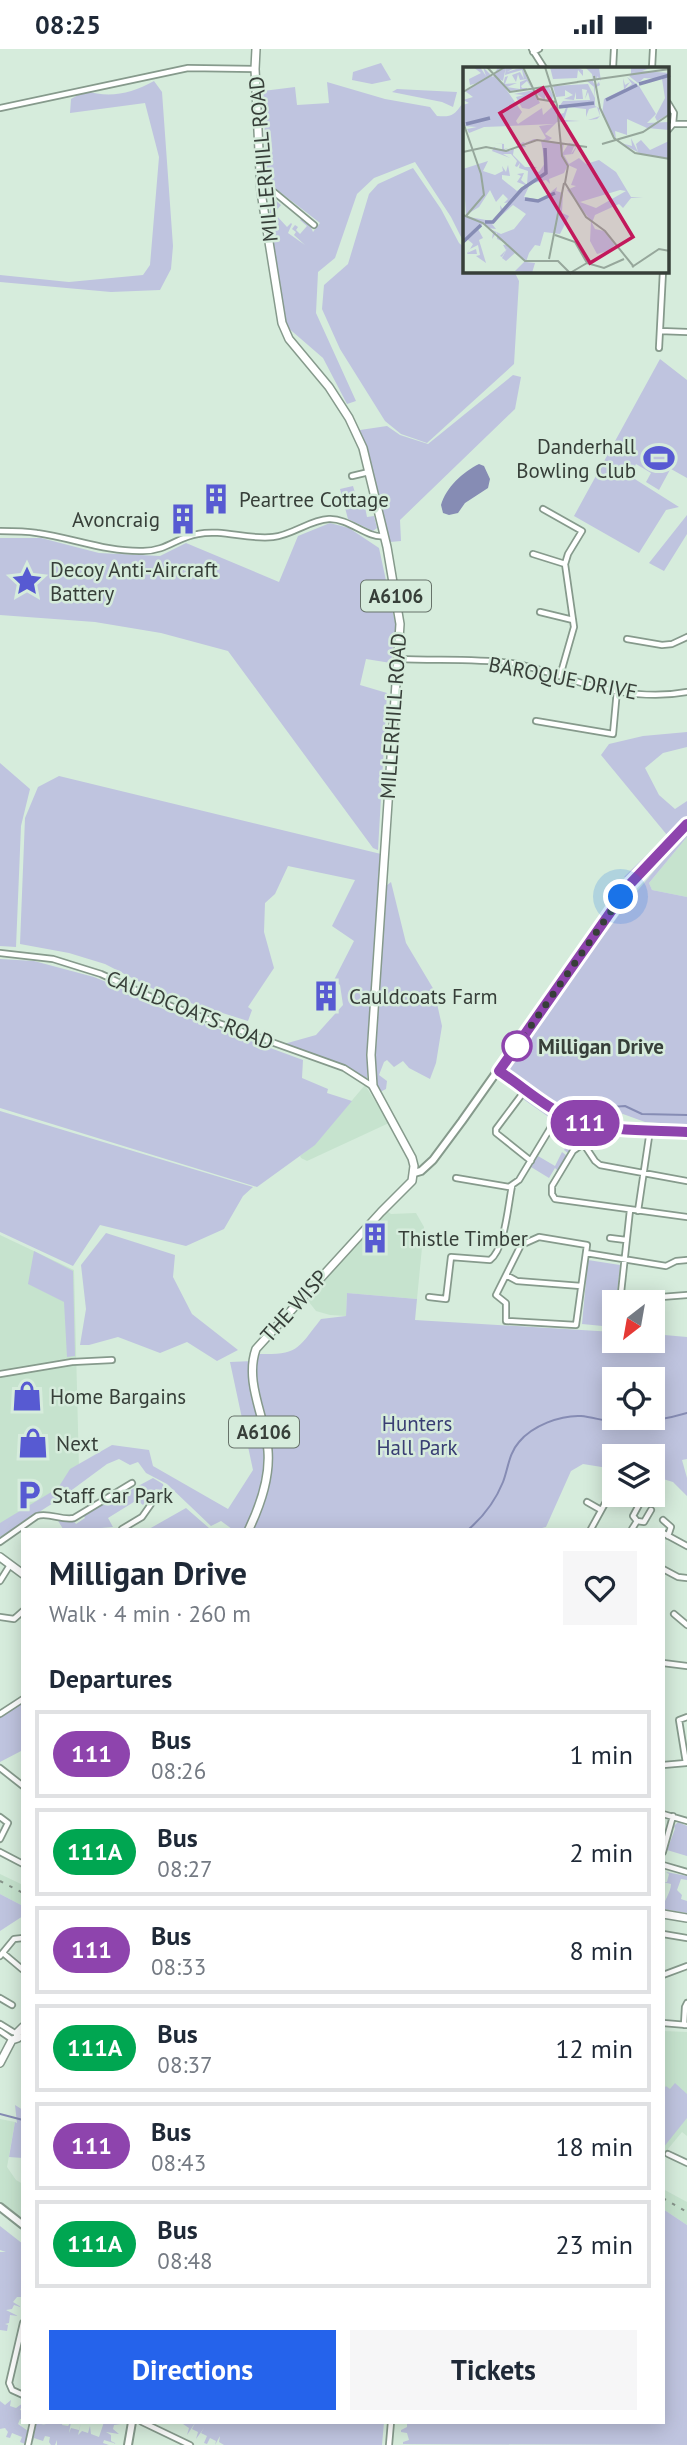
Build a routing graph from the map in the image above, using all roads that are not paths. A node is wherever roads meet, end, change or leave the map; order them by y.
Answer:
1 (256, 49) edge
2 (539, 49) edge
3 (614, 49) edge
4 (653, 49) edge
5 (532, 50) edge
6 (543, 67) edge
7 (613, 67) edge
8 (652, 67) edge
9 (254, 69) junction
10 (670, 106) edge
11 (0, 108) edge
12 (673, 124) junction
13 (687, 124) edge
14 (670, 128) edge
15 (261, 192) junction
16 (314, 225) dead end
17 (663, 273) edge
18 (660, 331) junction
19 (687, 333) edge
20 (659, 348) dead end
21 (369, 471) junction
22 (352, 476) dead end
23 (543, 509) dead end
24 (0, 531) edge
25 (385, 536) junction
26 (533, 554) dead end
27 (565, 564) junction
28 (540, 612) dead end
29 (574, 621) junction
30 (687, 637) edge
31 (627, 639) dead end
32 (398, 660) junction
33 (560, 676) junction
34 (617, 690) junction
35 (687, 695) edge
36 (536, 721) dead end
37 (687, 824) edge
38 (0, 953) edge
39 (499, 1071) junction
40 (373, 1086) junction
41 (526, 1089) junction
42 (601, 1126) junction
43 (551, 1127) dead end
44 (647, 1129) junction
45 (687, 1132) edge
46 (583, 1143) junction
47 (531, 1161) junction
48 (414, 1173) junction
49 (643, 1174) junction
50 (456, 1178) dead end
51 (687, 1181) edge
52 (512, 1186) junction
53 (629, 1210) junction
54 (638, 1211) junction
55 (687, 1217) edge
56 (610, 1238) dead end
57 (626, 1240) junction
58 (586, 1253) junction
59 (687, 1260) edge
60 (624, 1261) junction
61 (506, 1275) junction
62 (582, 1286) junction
63 (621, 1290) edge
64 (687, 1295) edge
65 (429, 1297) dead end
66 (665, 1297) edge
67 (112, 1360) dead end
68 (0, 1374) edge
69 (128, 1484) dead end
70 (164, 1493) dead end
71 (587, 1502) dead end
72 (603, 1507) edge
73 (638, 1507) edge
74 (601, 1510) junction
75 (651, 1510) dead end
76 (663, 1520) dead end
77 (637, 1521) junction
78 (124, 1528) edge
79 (249, 1528) edge
80 (592, 1528) edge
81 (633, 1528) edge
82 (665, 1534) edge
83 (0, 1542) edge
84 (687, 1546) edge
85 (0, 1557) edge
86 (11, 1565) junction
87 (665, 1570) edge
88 (21, 1572) edge
89 (687, 1578) edge
90 (0, 1581) edge
91 (21, 1613) edge
92 (674, 1614) dead end
93 (0, 1617) edge
94 (687, 1625) edge
95 (665, 1663) edge
96 (687, 1666) edge
97 (21, 1700) edge
98 (0, 1714) edge
99 (687, 1717) edge
100 (687, 1763) edge
101 (665, 1765) edge
102 (0, 1767) edge
103 (21, 1784) edge
104 (665, 1815) edge
105 (0, 1817) edge
106 (673, 1817) junction
107 (687, 1821) edge
108 (0, 1839) edge
109 (665, 1845) edge
110 (0, 1852) edge
111 (21, 1863) edge
112 (665, 1866) edge
113 (687, 1872) edge
114 (665, 1914) edge
115 (687, 1918) edge
116 (665, 1934) edge
117 (21, 1938) edge
118 (687, 1938) edge
119 (2, 1954) edge
120 (687, 1966) edge
121 (21, 1970) edge
122 (665, 1974) edge
123 (0, 1998) edge
124 (10, 2001) dead end
125 (687, 2003) edge
126 (665, 2023) edge
127 (0, 2024) edge
128 (686, 2025) edge
129 (0, 2031) edge
130 (15, 2034) edge
131 (0, 2063) edge
132 (668, 2154) dead end
133 (687, 2163) edge
134 (0, 2207) edge
135 (21, 2223) edge
136 (21, 2332) edge
137 (21, 2394) edge
138 (33, 2424) edge
139 (132, 2424) edge
140 (146, 2424) edge
141 (391, 2424) edge
142 (28, 2445) edge
143 (128, 2445) edge
144 (190, 2445) edge
145 (389, 2445) edge

1 - 9 main road, MILLERHILL ROAD / A6106
2 - 5 street
3 - 7 street
4 - 8 street
5 - 6 street
9 - 11 street
9 - 15 main road, MILLERHILL ROAD / A6106
10 - 12 street
12 - 13 street
12 - 14 street
15 - 16 street
15 - 21 main road, MILLERHILL ROAD / A6106
17 - 18 street
18 - 19 street
18 - 20 street
21 - 22 street
21 - 25 main road, MILLERHILL ROAD / A6106
23 - 27 street
24 - 25 street
25 - 32 main road, MILLERHILL ROAD / A6106
26 - 27 street
27 - 29 street
28 - 29 street
29 - 33 street
30 - 31 street
32 - 33 street, BAROQUE DRIVE
32 - 40 main road, MILLERHILL ROAD / A6106
33 - 34 street, BAROQUE DRIVE
34 - 35 street, BAROQUE DRIVE
34 - 36 street
37 - 39 street
38 - 40 street, CAULDCOATS ROAD
39 - 41 street
39 - 48 street
40 - 48 main road, MILLERHILL ROAD / A6106
41 - 42 street
41 - 47 street
42 - 44 street
42 - 46 street
43 - 47 street
44 - 45 street
44 - 49 street
46 - 49 street
46 - 53 street
47 - 52 street
48 - 79 main road, THE WISP / A6106
49 - 51 street
49 - 54 street
50 - 52 street
52 - 65 street
53 - 54 street
53 - 57 street
54 - 55 street
56 - 57 street
57 - 60 street
58 - 60 street
58 - 61 street
58 - 62 street
59 - 60 street
60 - 63 street
61 - 62 street
61 - 62 street
64 - 66 street
67 - 68 street
69 - 83 street
70 - 78 street
71 - 74 street
72 - 74 street
73 - 77 street
74 - 80 street
75 - 77 street
76 - 82 street
77 - 81 street
82 - 84 street
85 - 86 main road
86 - 88 main road
86 - 90 street
87 - 89 street
91 - 93 street
92 - 94 street
95 - 96 street
97 - 98 street
99 - 100 street
100 - 101 street
102 - 103 street
104 - 106 street
105 - 108 street
106 - 107 street
106 - 109 street
110 - 111 street
112 - 113 street
114 - 115 main road
116 - 118 street
117 - 119 street
119 - 121 street
120 - 122 street
123 - 124 street
125 - 128 street
126 - 128 street
127 - 130 street
129 - 130 street
130 - 131 main road
132 - 133 street
134 - 135 street
136 - 137 street
138 - 142 street
139 - 143 street
140 - 144 street
141 - 145 street

